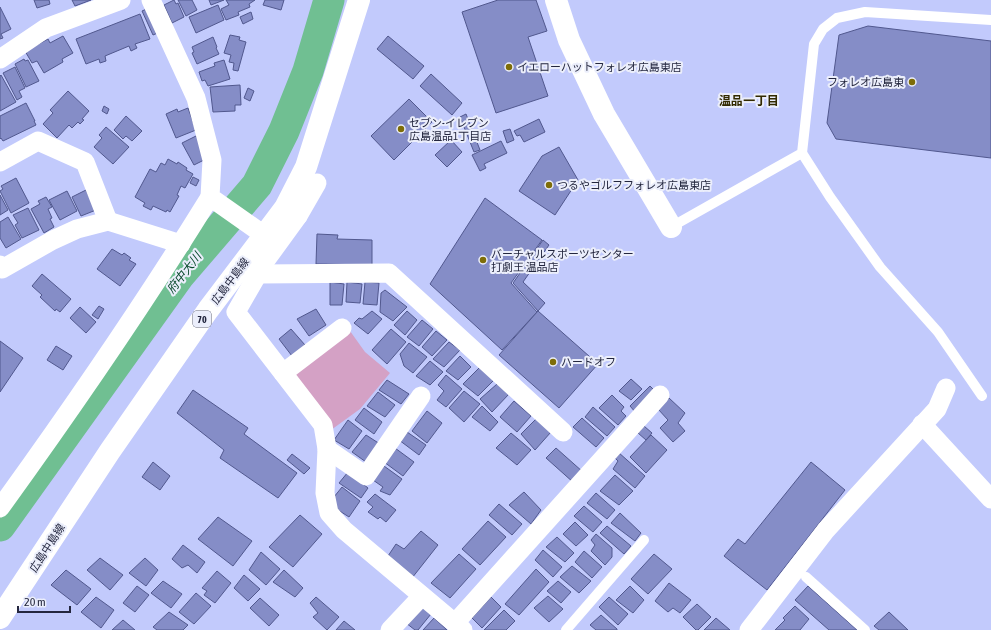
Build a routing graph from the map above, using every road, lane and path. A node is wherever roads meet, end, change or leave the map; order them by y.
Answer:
1 (151, 0) edge
2 (359, 0) edge
3 (556, 0) edge
4 (111, 2) edge
5 (991, 20) edge
6 (0, 59) edge
7 (802, 153) junction
8 (0, 162) edge
9 (317, 183) dead end
10 (210, 197) junction
11 (291, 212) junction
12 (108, 221) junction
13 (671, 227) joint
14 (264, 235) junction
15 (181, 244) junction
16 (0, 265) edge
17 (259, 274) junction
18 (342, 328) dead end
19 (283, 373) junction
20 (946, 388) dead end
21 (660, 395) dead end
22 (421, 396) dead end
23 (982, 396) dead end
24 (922, 424) junction
25 (563, 432) dead end
26 (327, 449) junction
27 (991, 499) edge
28 (0, 508) edge
29 (644, 540) dead end
30 (806, 577) dead end
31 (422, 596) junction
32 (0, 618) edge
33 (459, 627) edge
34 (390, 630) edge
35 (566, 630) edge
36 (749, 630) edge
37 (865, 630) edge

1 - 10 street
2 - 11 main road, 広島中島線 / 70
3 - 13 main road
4 - 6 street
5 - 7 lane
7 - 13 lane
7 - 23 lane
8 - 12 street
9 - 11 street
10 - 14 street
10 - 15 street
11 - 14 main road, 広島中島線 / 70
11 - 17 street
12 - 15 street
12 - 16 street
14 - 32 main road, 広島中島線 / 70
15 - 28 street
17 - 19 street
17 - 25 street
18 - 19 street
19 - 26 street
20 - 24 street
21 - 33 street
22 - 26 street
24 - 27 street
24 - 36 street
26 - 31 street
29 - 35 lane
30 - 37 lane
31 - 33 street
31 - 34 street

